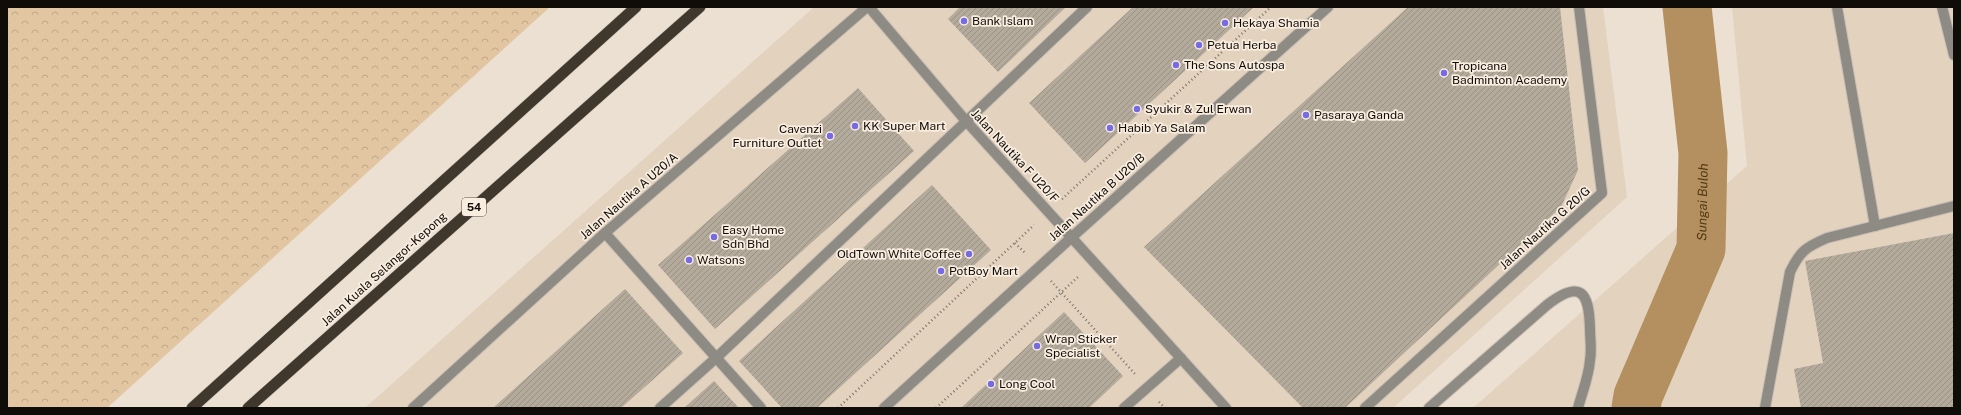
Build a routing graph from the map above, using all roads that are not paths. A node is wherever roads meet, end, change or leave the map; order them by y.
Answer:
1 (636, 7) edge
2 (700, 7) edge
3 (868, 7) edge
4 (1087, 7) edge
5 (1328, 7) edge
6 (1579, 7) edge
7 (1837, 7) edge
8 (1942, 7) edge
9 (1954, 55) edge
10 (966, 121) junction
11 (1954, 206) edge
12 (1875, 226) junction
13 (605, 233) junction
14 (1072, 236) junction
15 (716, 358) junction
16 (1181, 358) junction
17 (192, 408) edge
18 (248, 408) edge
19 (413, 408) edge
20 (660, 408) edge
21 (761, 408) edge
22 (884, 408) edge
23 (1124, 408) edge
24 (1226, 408) edge
25 (1365, 408) edge
26 (1429, 408) edge
27 (1578, 408) edge
28 (1765, 408) edge

1 - 17 highway
2 - 18 highway, Jalan Kuala Selangor-Kepong / 54
3 - 10 street, Jalan Nautika F U20/F
3 - 13 street, Jalan Nautika A U20/A
4 - 10 street
5 - 14 street, Jalan Nautika B U20/B
6 - 25 street, Jalan Nautika G 20/G
7 - 12 street
8 - 9 street
10 - 14 street, Jalan Nautika F U20/F
10 - 15 street
11 - 12 street
12 - 28 street
13 - 15 street
13 - 19 street, Jalan Nautika A U20/A
14 - 16 street, Jalan Nautika F U20/F
14 - 22 street, Jalan Nautika B U20/B
15 - 20 street
15 - 21 street
16 - 23 street
16 - 24 street, Jalan Nautika F U20/F
26 - 27 street

